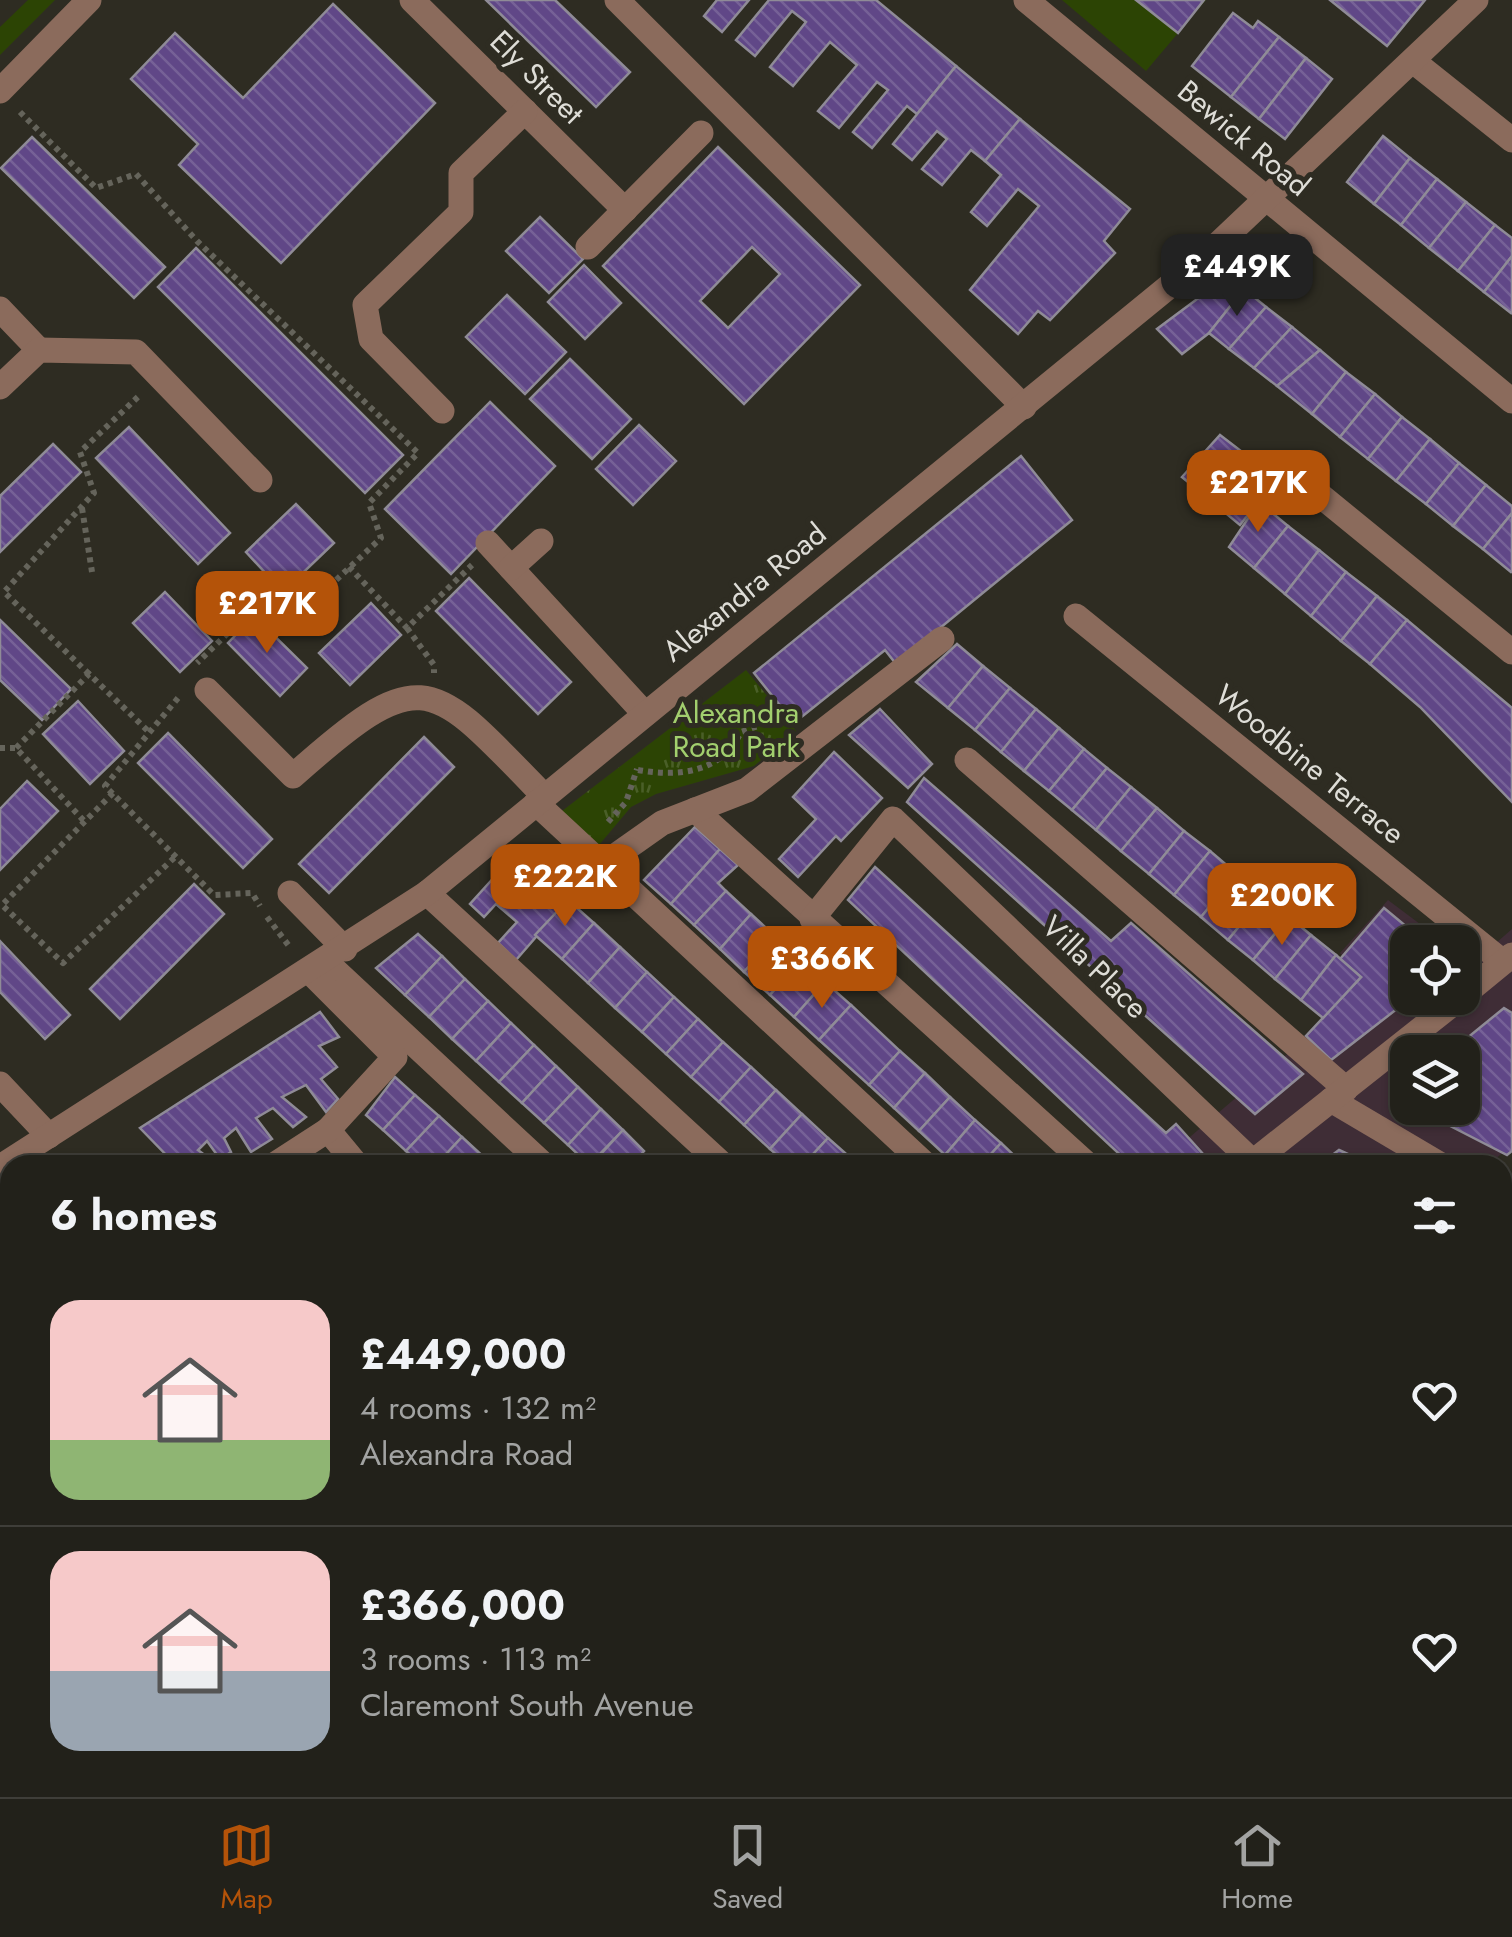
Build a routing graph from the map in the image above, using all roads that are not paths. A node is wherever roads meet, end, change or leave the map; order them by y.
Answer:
1 (89, 0) edge
2 (412, 0) edge
3 (617, 0) edge
4 (1026, 0) edge
5 (1476, 0) edge
6 (1413, 61) junction
7 (7, 98) edge
8 (524, 111) junction
9 (701, 134) dead end
10 (1512, 140) edge
11 (1266, 200) junction
12 (625, 210) junction
13 (588, 247) dead end
14 (0, 309) edge
15 (39, 350) junction
16 (0, 388) edge
17 (1512, 402) edge
18 (1024, 407) junction
19 (442, 411) dead end
20 (1294, 474) dead end
21 (260, 480) dead end
22 (542, 541) dead end
23 (490, 546) road end
24 (510, 568) junction
25 (1076, 616) dead end
26 (942, 639) dead end
27 (1512, 652) edge
28 (200, 685) road end
29 (645, 714) junction
30 (967, 760) dead end
31 (540, 799) junction
32 (694, 810) junction
33 (592, 857) junction
34 (290, 893) dead end
35 (427, 893) junction
36 (812, 920) junction
37 (326, 961) junction
38 (1505, 967) edge
39 (1480, 984) edge
40 (1438, 1015) edge
41 (0, 1084) edge
42 (1338, 1094) junction
43 (328, 1130) junction
44 (50, 1136) junction
45 (19, 1155) edge
46 (289, 1155) edge
47 (348, 1155) edge
48 (533, 1155) edge
49 (711, 1155) edge
50 (915, 1155) edge
51 (1077, 1155) edge
52 (1242, 1155) edge
53 (1262, 1155) edge
54 (1427, 1155) edge

1 - 7 street
2 - 8 street, Ely Street
3 - 18 street
4 - 11 street, Bewick Road
5 - 6 street, Alexandra Road
6 - 10 street
6 - 11 street, Alexandra Road
8 - 12 street, Ely Street
8 - 19 street
9 - 12 street
11 - 17 street, Bewick Road
11 - 18 street, Alexandra Road
12 - 13 street
14 - 15 street
15 - 16 street
15 - 21 street
18 - 29 street, Alexandra Road
20 - 27 street
22 - 24 street
23 - 24 street
24 - 29 street
25 - 38 street, Woodbine Terrace
26 - 32 street
28 - 31 street
29 - 31 street, Alexandra Road
30 - 42 street
31 - 33 street
31 - 35 street, Alexandra Road
32 - 33 street
32 - 36 street
33 - 50 street
34 - 37 street
35 - 37 street, Alexandra Road
35 - 49 street
36 - 51 street
36 - 52 street, Villa Place
37 - 43 street
37 - 44 street, Alexandra Road
37 - 48 street
38 - 39 street
40 - 42 street
41 - 44 street
42 - 53 street
42 - 54 street
43 - 46 street
43 - 47 street
44 - 45 street, Alexandra Road

